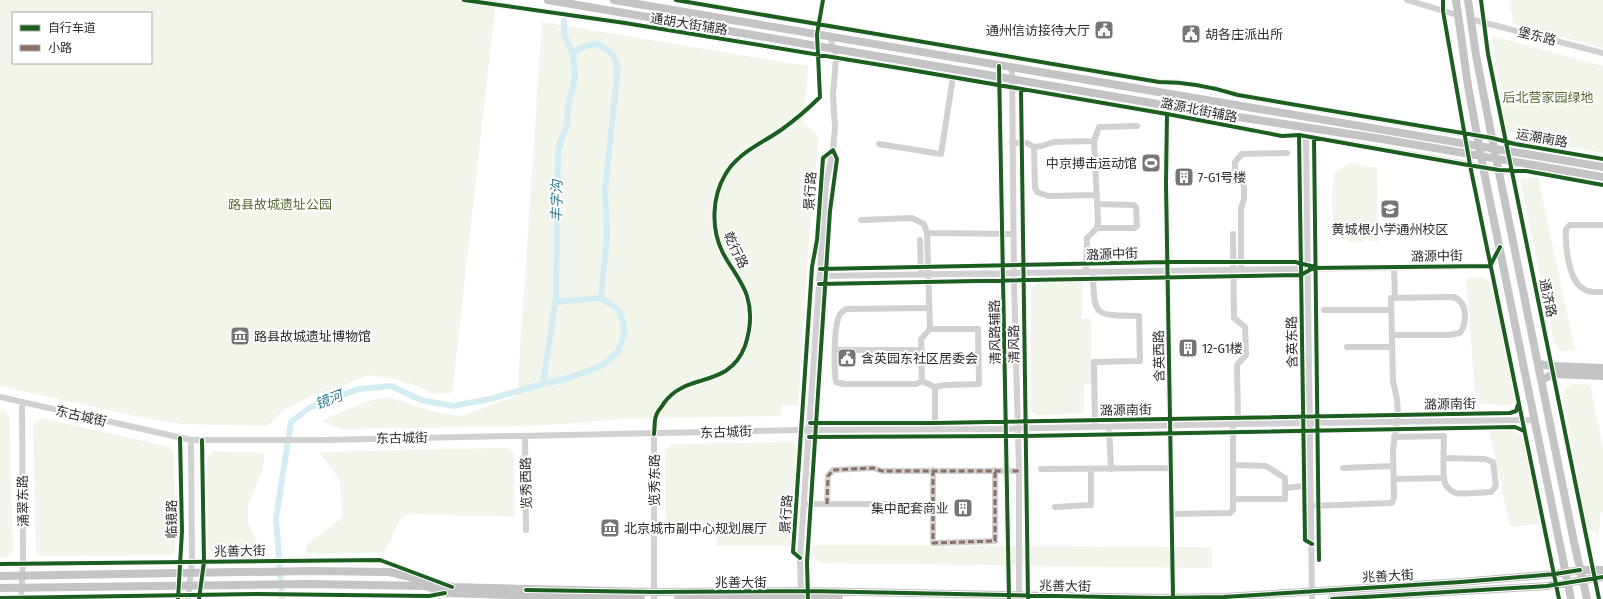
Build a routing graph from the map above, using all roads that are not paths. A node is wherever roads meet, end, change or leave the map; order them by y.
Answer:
1 (464, 0) edge
2 (548, 0) edge
3 (614, 0) edge
4 (676, 0) edge
5 (1407, 0) edge
6 (1456, 0) edge
7 (1468, 0) edge
8 (1457, 15) junction
9 (1470, 19) junction
10 (830, 36) junction
11 (945, 46) joint
12 (833, 48) junction
13 (1603, 53) edge
14 (836, 58) junction
15 (999, 66) junction
16 (1012, 68) junction
17 (911, 70) joint
18 (1000, 76) junction
19 (953, 77) junction
20 (1011, 78) junction
21 (1000, 85) junction
22 (1011, 87) junction
23 (1167, 114) junction
24 (1137, 126) dead end
25 (1359, 136) junction
26 (1477, 136) junction
27 (1306, 137) junction
28 (1094, 142) junction
29 (1012, 143) junction
30 (879, 144) dead end
31 (1034, 146) junction
32 (1479, 146) junction
33 (1358, 147) junction
34 (1494, 148) junction
35 (1287, 153) dead end
36 (1481, 156) junction
37 (1496, 159) junction
38 (1603, 166) edge
39 (1483, 167) junction
40 (1603, 177) edge
41 (1096, 195) junction
42 (1098, 204) junction
43 (861, 220) dead end
44 (1603, 225) edge
45 (1097, 228) junction
46 (927, 233) junction
47 (1003, 233) junction
48 (1013, 234) junction
49 (1233, 234) dead end
50 (920, 240) dead end
51 (1500, 247) junction
52 (1394, 267) junction
53 (1308, 268) junction
54 (1233, 270) junction
55 (1241, 270) junction
56 (1168, 271) junction
57 (1086, 272) junction
58 (1093, 272) junction
59 (921, 274) junction
60 (928, 274) junction
61 (1004, 274) junction
62 (1014, 274) junction
63 (820, 276) junction
64 (1603, 292) edge
65 (1395, 298) junction
66 (930, 308) junction
67 (1324, 310) dead end
68 (1391, 310) junction
69 (930, 329) junction
70 (1392, 335) junction
71 (1392, 347) junction
72 (1347, 348) dead end
73 (835, 350) junction
74 (922, 350) junction
75 (1538, 364) junction
76 (1603, 368) edge
77 (1603, 376) edge
78 (1542, 380) junction
79 (922, 381) junction
80 (935, 387) junction
81 (0, 397) edge
82 (22, 402) junction
83 (1534, 420) junction
84 (1398, 422) junction
85 (1235, 424) junction
86 (1310, 424) junction
87 (1171, 426) junction
88 (1095, 427) junction
89 (1109, 427) junction
90 (1006, 429) junction
91 (1017, 429) junction
92 (809, 430) junction
93 (935, 430) junction
94 (654, 434) junction
95 (525, 436) junction
96 (1394, 437) junction
97 (191, 440) junction
98 (1444, 458) junction
99 (1233, 465) junction
100 (1393, 466) junction
101 (1171, 468) junction
102 (1343, 468) dead end
103 (1041, 469) dead end
104 (1091, 469) junction
105 (1111, 469) junction
106 (933, 470) junction
107 (995, 470) junction
108 (1007, 471) junction
109 (1019, 471) junction
110 (1444, 478) junction
111 (1394, 479) junction
112 (1304, 486) dead end
113 (1285, 488) junction
114 (1233, 499) junction
115 (804, 504) junction
116 (827, 504) junction
117 (932, 504) junction
118 (1311, 506) junction
119 (1056, 507) dead end
120 (1172, 514) junction
121 (526, 530) dead end
122 (1580, 570) junction
123 (1603, 570) edge
124 (1565, 572) junction
125 (191, 573) junction
126 (23, 575) junction
127 (0, 576) edge
128 (1603, 577) edge
129 (1583, 579) junction
130 (1567, 582) junction
131 (190, 585) junction
132 (0, 588) edge
133 (22, 588) junction
134 (526, 595) edge
135 (1313, 595) edge
136 (654, 596) edge
137 (802, 596) edge
138 (1009, 597) edge
139 (1019, 597) edge
140 (1173, 597) junction
141 (21, 599) edge
142 (188, 599) edge
143 (641, 599) edge
144 (678, 599) edge
145 (839, 599) edge
146 (1332, 599) edge
147 (1571, 599) edge
148 (1588, 599) edge

1 - 14 street, 通胡大街辅路
2 - 12 main road
3 - 10 main road, 运潮南路
4 - 11 street, 通胡大街辅路
5 - 8 street
6 - 8 main road
7 - 9 main road, 通济路
8 - 26 main road
9 - 13 street, 堡东路
9 - 34 main road, 通济路
10 - 12 street, 景行路
10 - 15 main road, 运潮南路
11 - 26 street, 潞源北街辅路
12 - 14 street, 景行路
12 - 18 main road
14 - 17 street, 通胡大街辅路
14 - 63 street, 景行路
15 - 16 main road, 运潮南路
15 - 18 street, 清风路辅路
16 - 20 street, 清风路
16 - 32 main road, 运潮南路
17 - 19 street, 潞源北街辅路
18 - 20 main road
18 - 21 street, 清风路辅路
19 - 21 street, 潞源北街辅路
19 - 30 street
20 - 22 street, 清风路
20 - 25 main road
21 - 22 street, 潞源北街辅路
21 - 47 street, 清风路辅路
22 - 23 street, 潞源北街辅路
22 - 29 street, 清风路
23 - 27 street, 潞源北街辅路
23 - 56 street, 含英西路
24 - 28 street
25 - 33 street
25 - 36 main road
26 - 32 main road
27 - 33 street, 潞源北街辅路
27 - 53 street, 含英东路
28 - 31 street
28 - 41 street
29 - 31 street
29 - 48 street, 清风路
31 - 41 street
32 - 34 main road, 运潮南路
32 - 36 main road
33 - 39 street, 潞源北街辅路
34 - 37 main road, 通济路
34 - 38 main road, 运潮南路
35 - 55 street
36 - 37 main road
36 - 39 main road
37 - 40 main road
37 - 75 main road, 通济路
39 - 51 main road
41 - 42 street
42 - 45 street
42 - 45 street
43 - 46 street
44 - 64 street
45 - 57 street
46 - 47 street
46 - 60 street
47 - 48 street
47 - 61 street, 清风路辅路
48 - 62 street, 清风路
49 - 54 street
50 - 59 street
51 - 52 street, 潞源中街
51 - 83 main road
52 - 53 street, 潞源中街
52 - 65 street
53 - 55 street, 潞源中街
53 - 86 street, 含英东路
54 - 55 street, 潞源中街
54 - 56 street, 潞源中街
54 - 85 street
56 - 58 street, 潞源中街
56 - 87 street, 含英西路
57 - 58 street, 潞源中街
57 - 62 street, 潞源中街
58 - 88 street
59 - 60 street, 潞源中街
59 - 63 street, 潞源中街
60 - 61 street, 潞源中街
60 - 66 street
61 - 62 street, 潞源中街
61 - 90 street, 清风路辅路
62 - 91 street, 清风路
63 - 92 street, 景行路
65 - 68 street
65 - 70 street
66 - 69 street
66 - 73 street
67 - 68 street
68 - 70 street
69 - 74 street
69 - 80 street
70 - 71 street
71 - 72 street
71 - 84 street
73 - 74 street
73 - 79 street
74 - 79 street
75 - 76 main road
75 - 78 main road, 通济路
77 - 78 main road
78 - 122 main road, 通济路
79 - 80 street
80 - 93 street
81 - 82 street, 东古城街
82 - 97 street, 东古城街
82 - 126 street, 涌翠东路
83 - 84 street, 潞源南街
83 - 124 main road
84 - 86 street, 潞源南街
84 - 96 street
85 - 86 street, 潞源南街
85 - 87 street, 潞源南街
85 - 99 street
86 - 118 street, 含英东路
87 - 89 street, 潞源南街
87 - 101 street, 含英西路
88 - 89 street, 潞源南街
88 - 91 street, 潞源南街
89 - 105 street
90 - 91 street, 潞源南街
90 - 93 street, 潞源南街
90 - 108 street, 清风路辅路
91 - 109 street, 清风路
92 - 93 street, 潞源南街
92 - 94 street, 东古城街
92 - 115 street, 景行路
94 - 95 street, 东古城街
94 - 136 street, 览秀东路
95 - 97 street, 东古城街
95 - 121 street, 览秀西路
96 - 98 street
96 - 100 street
97 - 125 street, 临镜路
98 - 110 street
98 - 110 street
99 - 113 street
99 - 114 street
100 - 102 street
100 - 111 street
101 - 105 street
101 - 120 street, 含英西路
103 - 104 street
104 - 105 street
104 - 119 street
106 - 107 street
106 - 116 street
106 - 117 street
107 - 108 street
107 - 117 street
108 - 109 street
108 - 138 street, 清风路辅路
109 - 139 street, 清风路
110 - 111 street
111 - 118 street
112 - 113 street
113 - 114 street
114 - 120 street
115 - 116 street
115 - 137 street, 景行路
116 - 117 street
118 - 135 street, 含英东路
120 - 140 street, 含英西路
122 - 123 main road, 兆善大街
122 - 124 main road, 兆善大街
122 - 129 main road, 通济路
124 - 130 main road
124 - 135 main road, 兆善大街
125 - 126 main road, 兆善大街
125 - 131 street, 临镜路
125 - 134 main road, 兆善大街
126 - 127 main road, 兆善大街
126 - 133 street, 涌翠东路
128 - 129 main road, 兆善大街
129 - 130 main road, 兆善大街
129 - 148 main road, 通济路
130 - 146 main road, 兆善大街
130 - 147 main road
131 - 133 main road, 兆善大街
131 - 134 main road, 兆善大街
131 - 142 street, 临镜路
132 - 133 main road, 兆善大街
133 - 141 street, 涌翠东路
134 - 136 main road, 兆善大街
134 - 143 main road, 兆善大街
135 - 140 main road, 兆善大街
136 - 137 main road, 兆善大街
137 - 138 main road, 兆善大街
137 - 144 main road, 兆善大街
137 - 145 main road, 兆善大街
138 - 139 main road, 兆善大街
139 - 140 main road, 兆善大街

